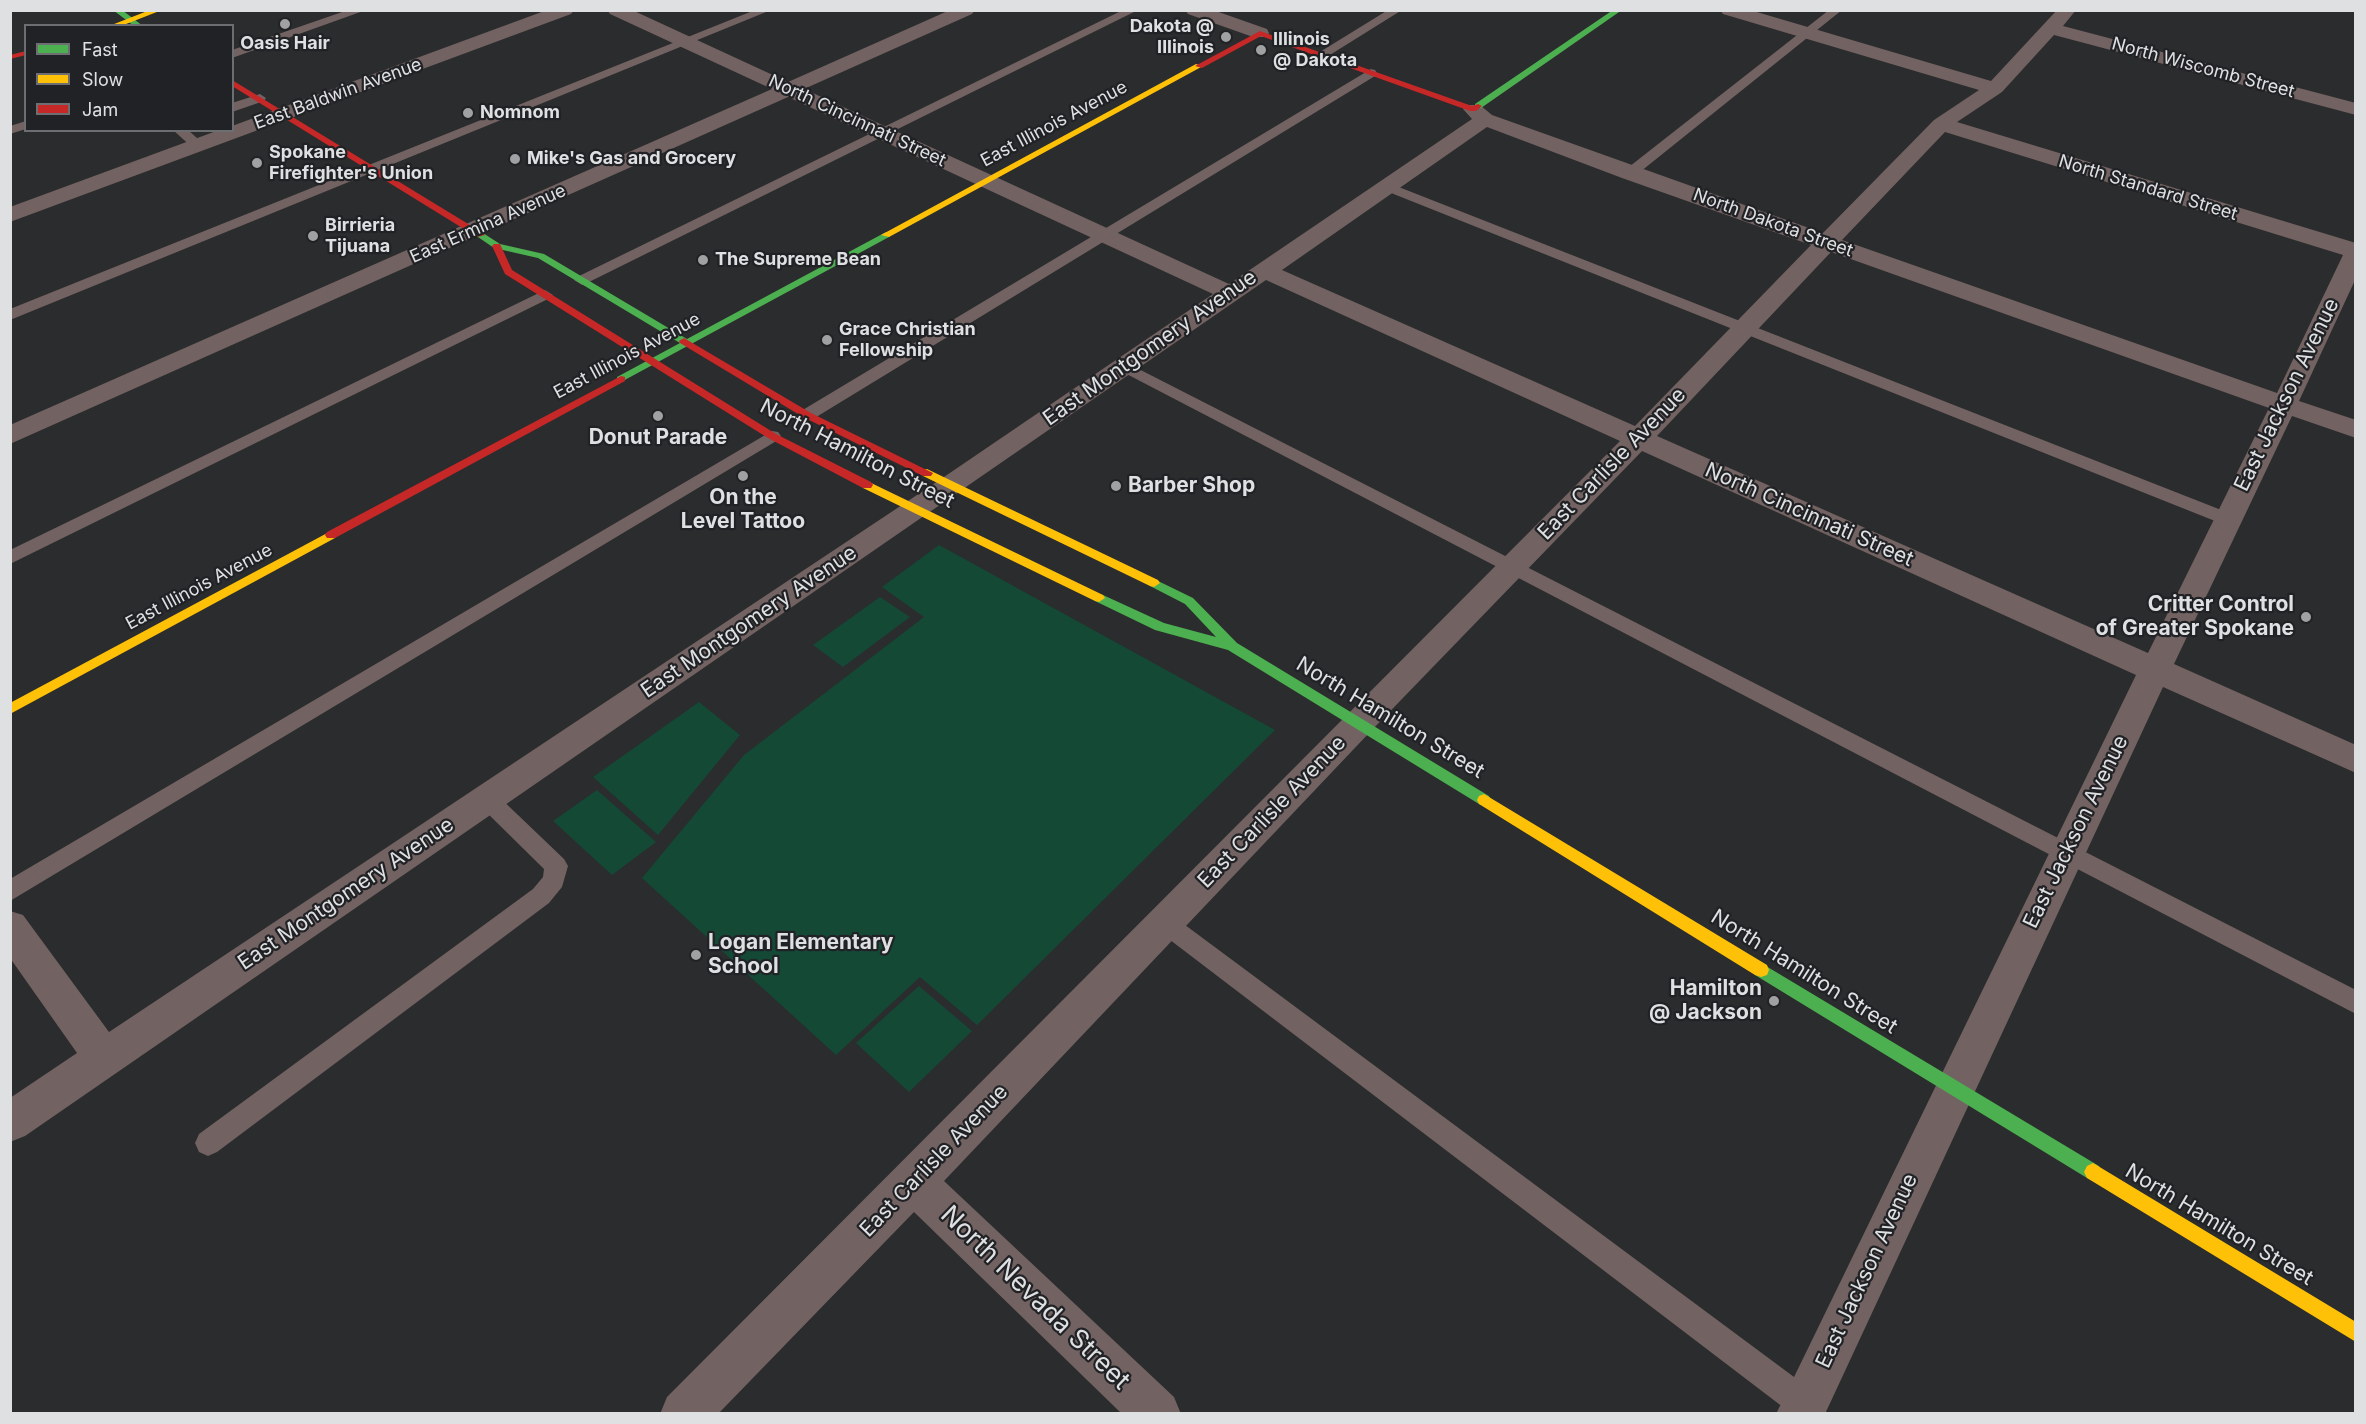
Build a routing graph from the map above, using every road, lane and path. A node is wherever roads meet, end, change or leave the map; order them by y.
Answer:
1 (116, 10) edge
2 (159, 10) edge
3 (362, 10) edge
4 (565, 10) edge
5 (616, 10) edge
6 (766, 10) edge
7 (966, 10) edge
8 (1133, 10) edge
9 (1194, 10) edge
10 (1397, 10) edge
11 (1619, 10) edge
12 (1729, 10) edge
13 (1838, 10) edge
14 (2058, 19) edge
15 (135, 23) edge
16 (1260, 33) junction
17 (1809, 34) junction
18 (687, 43) junction
19 (234, 53) edge
20 (1321, 55) junction
21 (1371, 73) junction
22 (234, 83) edge
23 (1995, 87) junction
24 (789, 90) junction
25 (260, 98) junction
26 (234, 107) edge
27 (2355, 109) edge
28 (285, 114) junction
29 (1479, 114) junction
30 (1941, 124) junction
31 (234, 130) edge
32 (182, 132) edge
33 (881, 132) junction
34 (223, 133) edge
35 (199, 146) junction
36 (371, 168) junction
37 (1630, 173) junction
38 (987, 181) junction
39 (1386, 186) junction
40 (10, 215) edge
41 (474, 230) junction
42 (1104, 235) junction
43 (1826, 242) junction
44 (497, 246) junction
45 (2355, 252) edge
46 (1263, 270) junction
47 (582, 280) junction
48 (1230, 292) junction
49 (545, 295) junction
50 (10, 315) edge
51 (1743, 329) junction
52 (687, 344) junction
53 (651, 363) junction
54 (1123, 366) junction
55 (2284, 405) junction
56 (807, 415) junction
57 (2355, 430) edge
58 (10, 436) edge
59 (772, 436) junction
60 (1639, 438) junction
61 (951, 486) junction
62 (916, 510) junction
63 (2227, 519) junction
64 (10, 558) edge
65 (1512, 566) junction
66 (1232, 646) junction
67 (2155, 670) junction
68 (10, 709) edge
69 (1358, 723) junction
70 (2355, 760) edge
71 (487, 799) junction
72 (2066, 853) junction
73 (10, 891) edge
74 (1166, 923) junction
75 (10, 927) edge
76 (2355, 1003) edge
77 (104, 1058) junction
78 (1954, 1088) junction
79 (10, 1122) edge
80 (208, 1143) dead end
81 (914, 1182) junction
82 (2355, 1333) edge
83 (1807, 1410) edge
84 (684, 1413) edge
85 (1157, 1413) edge

1 - 15 main road
2 - 15 main road
3 - 19 lane
4 - 28 street, East Baldwin Avenue
5 - 18 street, North Cincinnati Street
6 - 18 lane
7 - 24 street, East Ermina Avenue
8 - 33 lane
9 - 16 street, North Dakota Street
10 - 20 lane
11 - 29 main road, East Montgomery Avenue
12 - 17 street
13 - 17 lane
14 - 23 street, East Carlisle Avenue
14 - 27 street, North Wiscomb Street
16 - 20 main road, North Dakota Street
16 - 38 main road, East Illinois Avenue
17 - 23 street
17 - 37 lane
18 - 24 street, North Cincinnati Street
18 - 36 lane
20 - 21 main road, North Dakota Street
21 - 29 main road, North Dakota Street
21 - 42 lane
22 - 25 main road, North Hamilton Street
23 - 30 street, East Carlisle Avenue
24 - 33 street, North Cincinnati Street
24 - 41 street, East Ermina Avenue
25 - 26 lane
25 - 28 main road, North Hamilton Street
28 - 31 street, East Baldwin Avenue
28 - 36 main road, North Hamilton Street
29 - 37 street, North Dakota Street
29 - 39 street, East Montgomery Avenue
30 - 43 street, East Carlisle Avenue
30 - 45 street, North Standard Street
32 - 35 lane
33 - 38 street, North Cincinnati Street
33 - 47 lane
34 - 35 street, East Baldwin Avenue
35 - 40 street, East Baldwin Avenue
36 - 41 main road, North Hamilton Street
36 - 50 lane
37 - 43 street, North Dakota Street
38 - 42 street, North Cincinnati Street
38 - 52 main road, East Illinois Avenue
39 - 46 street, East Montgomery Avenue
39 - 51 lane
41 - 44 main road, North Hamilton Street
41 - 58 street, East Ermina Avenue
42 - 48 street, North Cincinnati Street
42 - 56 lane
43 - 51 street, East Carlisle Avenue
43 - 55 street, North Dakota Street
44 - 47 main road, North Hamilton Street
44 - 49 main road, North Hamilton Street
45 - 55 street, East Jackson Avenue
46 - 48 street, East Montgomery Avenue
46 - 60 street, North Cincinnati Street
47 - 52 main road, North Hamilton Street
48 - 54 street, East Montgomery Avenue
49 - 53 main road, North Hamilton Street
49 - 64 lane
51 - 60 street, East Carlisle Avenue
51 - 63 lane
52 - 53 main road, East Illinois Avenue
52 - 56 main road, North Hamilton Street
53 - 59 main road, North Hamilton Street
53 - 68 main road, East Illinois Avenue
54 - 61 street, East Montgomery Avenue
54 - 65 lane
55 - 57 street, North Dakota Street
55 - 63 street, East Jackson Avenue
56 - 61 main road, North Hamilton Street
59 - 62 main road, North Hamilton Street
59 - 73 lane
60 - 65 street, East Carlisle Avenue
60 - 67 street, North Cincinnati Street
61 - 62 street, East Montgomery Avenue
61 - 66 main road, North Hamilton Street
62 - 66 main road, North Hamilton Street
62 - 71 street, East Montgomery Avenue
63 - 67 street, East Jackson Avenue
65 - 69 street, East Carlisle Avenue
65 - 72 lane
66 - 69 main road, North Hamilton Street
67 - 70 street, North Cincinnati Street
67 - 72 street, East Jackson Avenue
69 - 74 street, East Carlisle Avenue
69 - 78 main road, North Hamilton Street
71 - 77 street, East Montgomery Avenue
71 - 80 lane
72 - 76 lane
72 - 78 street, East Jackson Avenue
74 - 81 street, East Carlisle Avenue
74 - 83 lane
75 - 77 street
77 - 79 street, East Montgomery Avenue
78 - 82 main road, North Hamilton Street
78 - 83 street, East Jackson Avenue
81 - 84 street, East Carlisle Avenue
81 - 85 street, North Nevada Street

